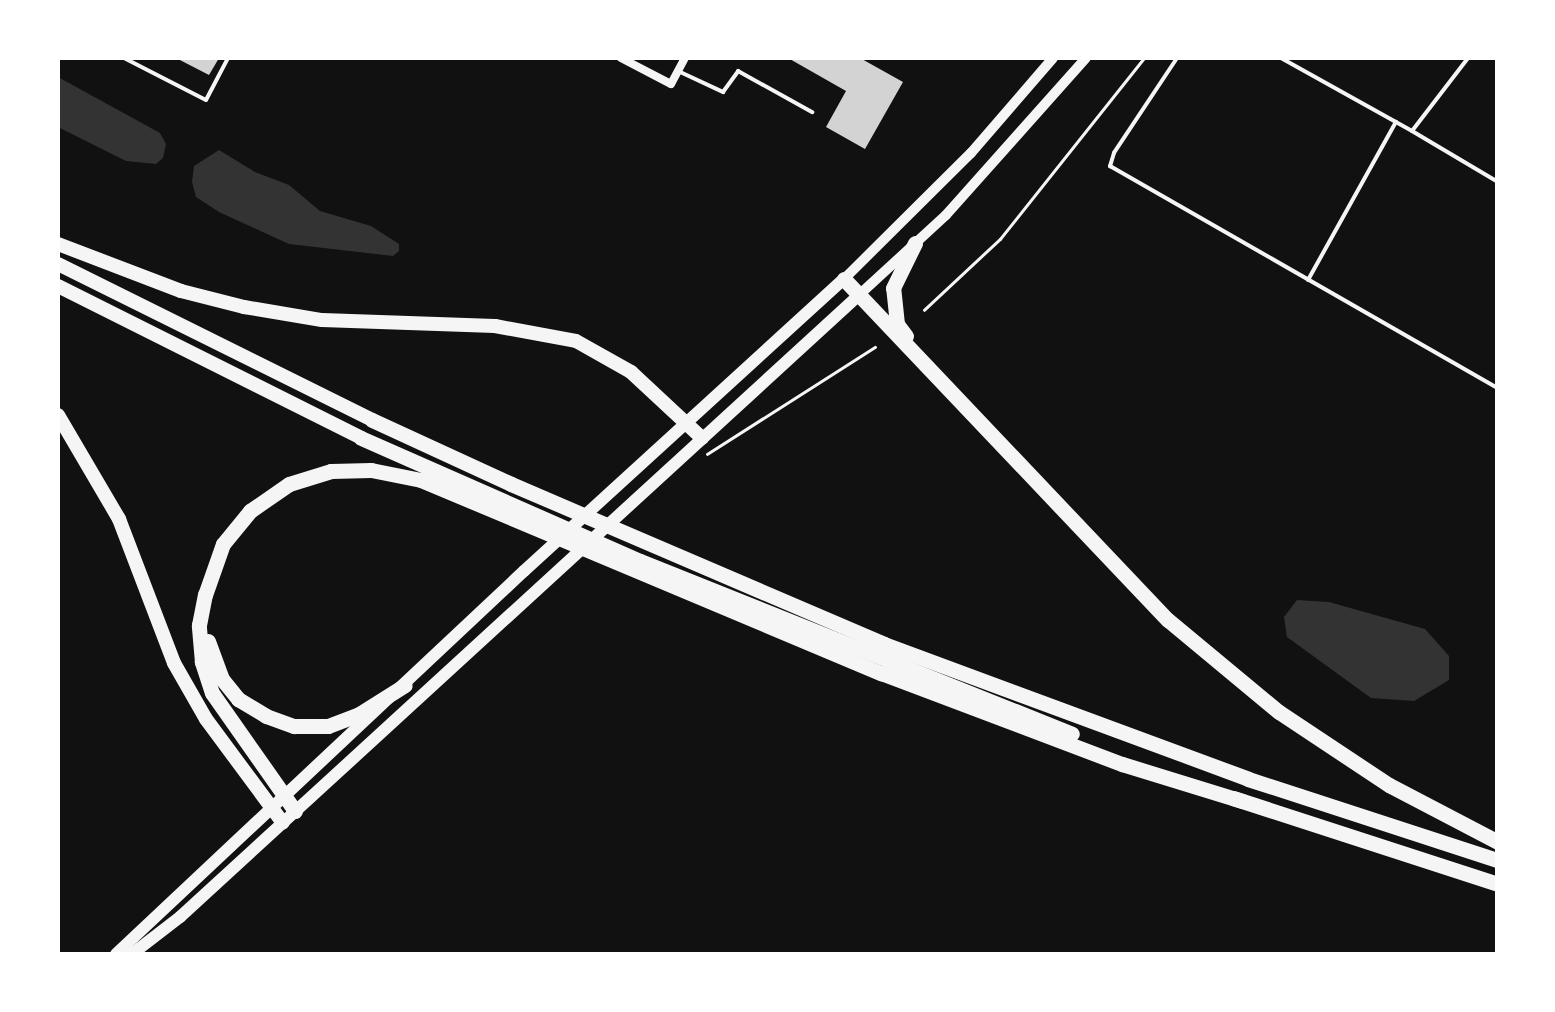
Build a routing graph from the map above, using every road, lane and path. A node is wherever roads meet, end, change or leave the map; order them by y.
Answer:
1 (124, 58) edge
2 (228, 58) edge
3 (620, 58) edge
4 (686, 58) edge
5 (1053, 58) edge
6 (1086, 58) edge
7 (1144, 58) edge
8 (1177, 58) edge
9 (1281, 58) edge
10 (1468, 58) edge
11 (678, 71) junction
12 (812, 112) dead end
13 (1396, 122) junction
14 (1412, 131) junction
15 (1498, 182) edge
16 (916, 243) junction
17 (58, 244) edge
18 (58, 264) edge
19 (844, 279) junction
20 (1308, 280) junction
21 (58, 286) edge
22 (858, 295) junction
23 (924, 310) dead end
24 (874, 347) dead end
25 (931, 372) junction
26 (1498, 388) edge
27 (58, 415) edge
28 (372, 420) joint
29 (686, 423) junction
30 (361, 438) joint
31 (702, 438) junction
32 (702, 457) dead end
33 (205, 595) junction
34 (406, 685) junction
35 (1242, 801) junction
36 (277, 803) junction
37 (289, 817) junction
38 (1498, 842) edge
39 (1498, 860) edge
40 (1498, 884) edge
41 (116, 954) edge
42 (132, 954) edge

1 - 2 lane
3 - 11 street
4 - 11 street
5 - 19 street
6 - 16 street
7 - 23 path
8 - 20 lane
9 - 13 lane
10 - 14 lane
11 - 12 lane
13 - 14 lane
13 - 20 lane
14 - 15 lane
16 - 22 street
16 - 25 highway
17 - 29 highway
18 - 28 highway
19 - 22 highway
19 - 29 main road
20 - 26 lane
21 - 30 highway
22 - 25 highway
22 - 31 main road
24 - 32 path
25 - 38 highway
27 - 36 highway
28 - 39 highway
29 - 31 highway
29 - 34 main road
30 - 35 highway
31 - 37 main road
33 - 34 highway
33 - 35 highway
33 - 36 highway
34 - 36 main road
35 - 40 highway
36 - 37 highway
36 - 41 main road
37 - 42 main road

